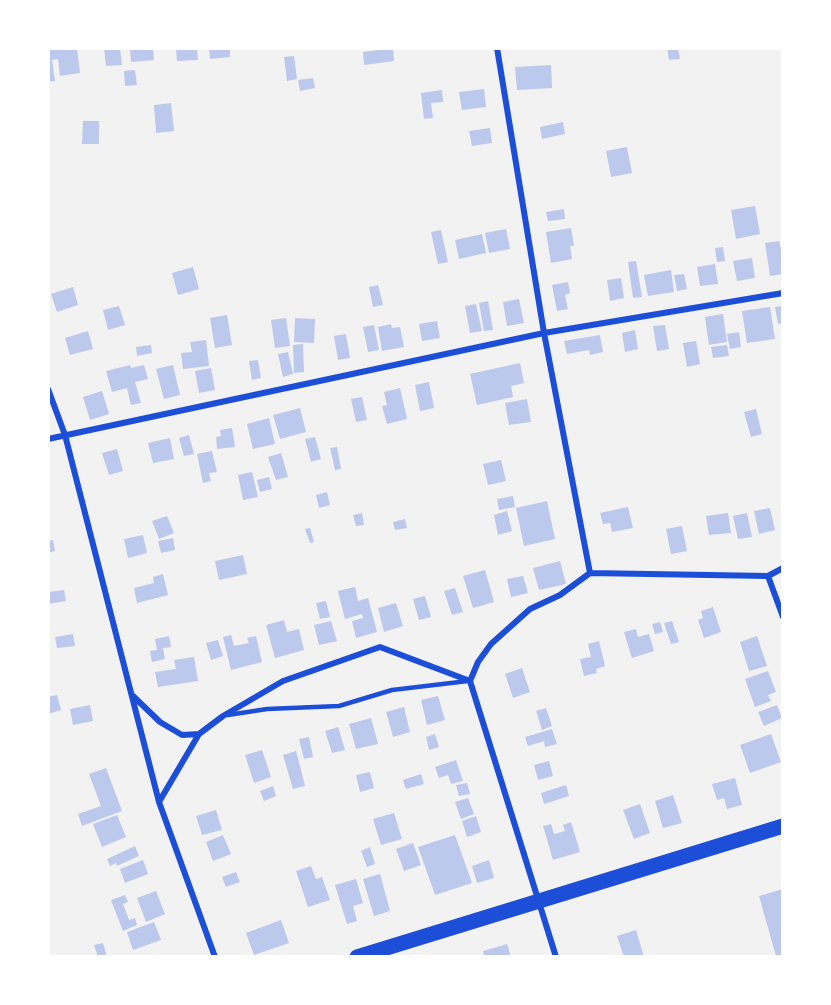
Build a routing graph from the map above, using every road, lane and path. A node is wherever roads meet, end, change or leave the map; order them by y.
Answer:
1 (497, 48) edge
2 (783, 293) edge
3 (543, 333) junction
4 (48, 389) edge
5 (65, 435) junction
6 (48, 439) edge
7 (783, 568) edge
8 (590, 573) junction
9 (768, 576) junction
10 (783, 617) edge
11 (470, 681) junction
12 (131, 694) junction
13 (223, 716) junction
14 (199, 734) junction
15 (159, 802) junction
16 (783, 826) edge
17 (538, 901) junction
18 (215, 957) edge
19 (357, 957) edge
20 (556, 957) edge

1 - 3 street
2 - 3 street
3 - 5 street
3 - 8 street
4 - 5 street
5 - 6 street
5 - 12 street
7 - 9 street
8 - 9 street
8 - 11 street
9 - 10 street
11 - 13 lane
11 - 13 street
11 - 17 street
12 - 14 street
12 - 15 street
13 - 14 street
14 - 15 street
15 - 18 street
16 - 17 main road
17 - 19 main road
17 - 20 street

